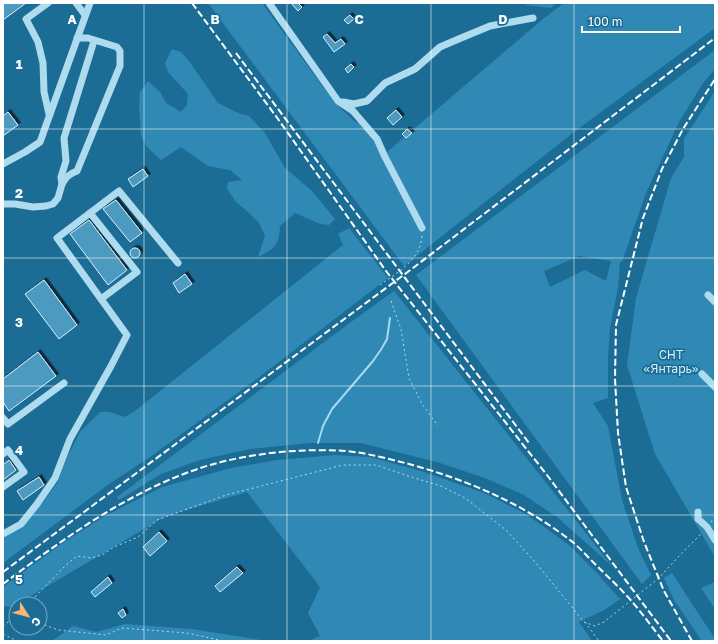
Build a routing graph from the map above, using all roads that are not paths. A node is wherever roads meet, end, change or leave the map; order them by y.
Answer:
1 (48, 3) edge
2 (76, 3) edge
3 (90, 3) edge
4 (269, 3) edge
5 (85, 15) junction
6 (533, 18) dead end
7 (77, 38) junction
8 (94, 41) junction
9 (338, 101) junction
10 (49, 114) junction
11 (3, 164) edge
12 (62, 184) junction
13 (3, 204) edge
14 (90, 213) junction
15 (422, 228) road end
16 (178, 262) dead end
17 (708, 295) dead end
18 (101, 299) junction
19 (715, 302) edge
20 (702, 374) dead end
21 (64, 383) dead end
22 (715, 387) edge
23 (3, 418) edge
24 (3, 454) edge
25 (3, 486) edge
26 (698, 512) dead end
27 (3, 534) edge
28 (715, 540) edge

1 - 10 street
2 - 5 street
3 - 5 street
4 - 9 street
5 - 7 street
6 - 9 street
7 - 8 street
7 - 10 street
8 - 12 street
8 - 12 street
9 - 15 street
10 - 11 street
12 - 13 street
14 - 16 street
14 - 18 street
14 - 18 street
17 - 19 street
18 - 27 street
20 - 22 street
21 - 23 street
24 - 25 street
26 - 28 street

